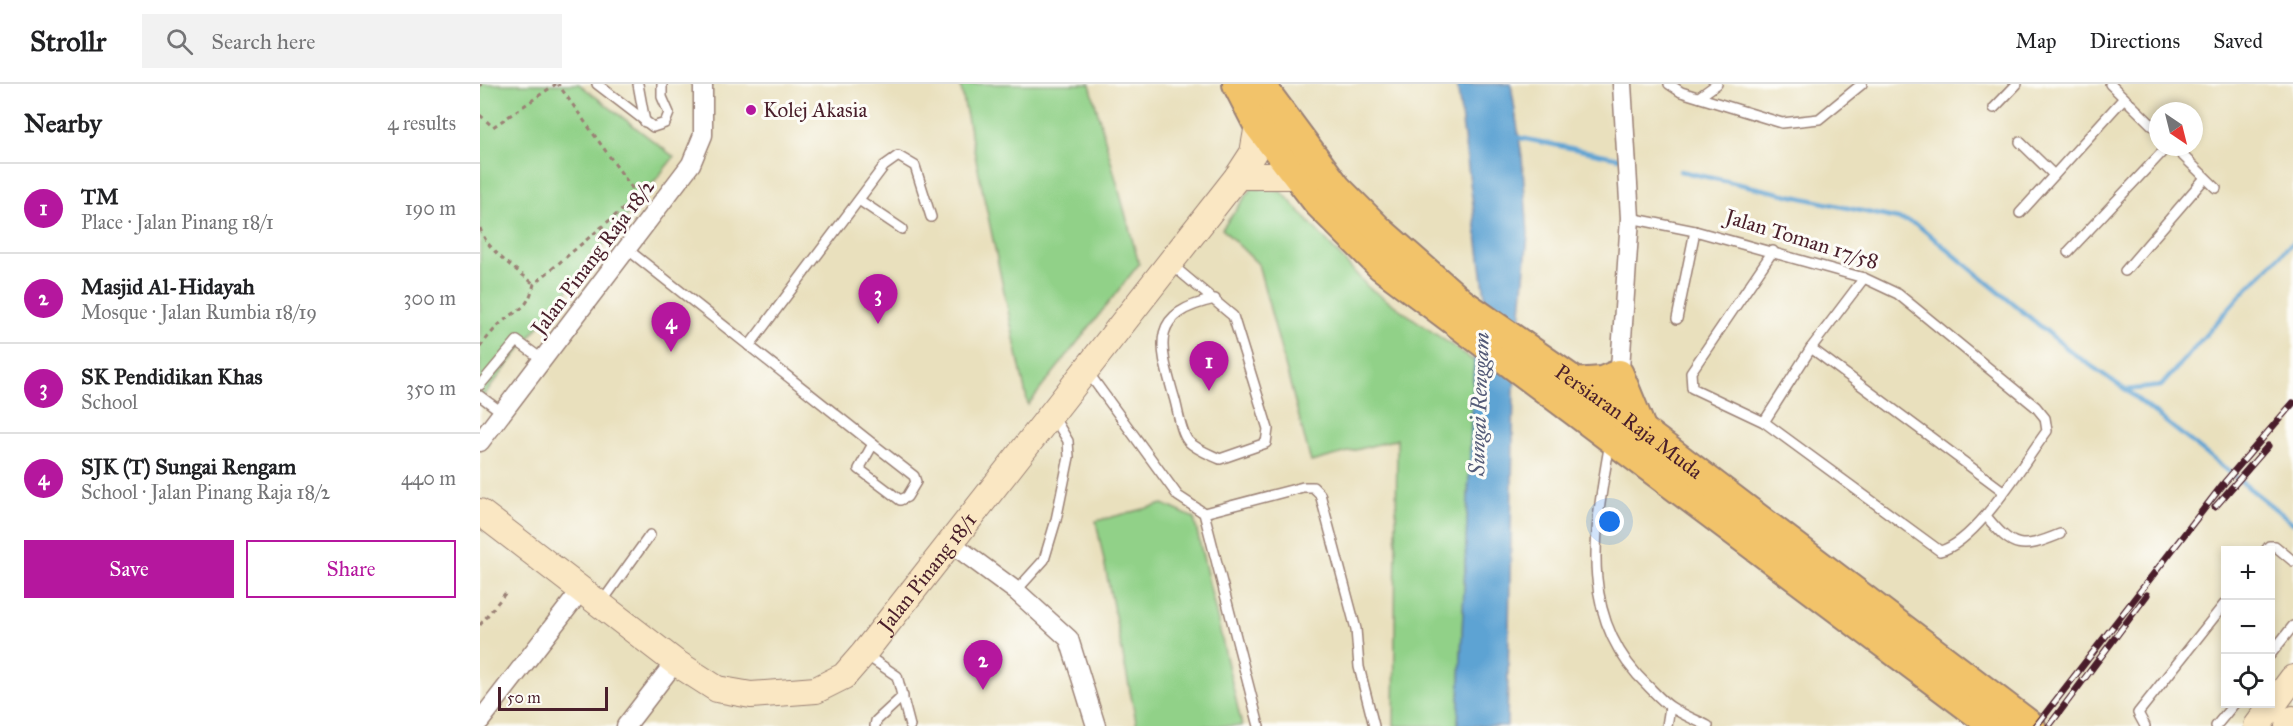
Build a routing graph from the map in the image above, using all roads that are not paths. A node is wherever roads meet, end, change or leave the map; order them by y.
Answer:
1 (597, 84) edge
2 (638, 84) edge
3 (662, 84) edge
4 (703, 84) edge
5 (1237, 84) edge
6 (1260, 84) edge
7 (1622, 84) edge
8 (1669, 84) edge
9 (1717, 84) edge
10 (1862, 84) edge
11 (2017, 84) edge
12 (2110, 84) edge
13 (1699, 98) junction
14 (2124, 98) junction
15 (617, 100) junction
16 (1994, 108) dead end
17 (2149, 122) edge
18 (645, 123) junction
19 (1258, 125) junction
20 (2020, 142) dead end
21 (2159, 156) edge
22 (2183, 156) edge
23 (2054, 175) junction
24 (1238, 176) junction
25 (1297, 176) junction
26 (2205, 178) junction
27 (2216, 188) dead end
28 (859, 200) junction
29 (2020, 213) dead end
30 (930, 217) dead end
31 (1630, 218) junction
32 (902, 229) dead end
33 (1695, 231) junction
34 (627, 249) junction
35 (1773, 251) junction
36 (2068, 252) dead end
37 (1170, 263) junction
38 (2126, 271) dead end
39 (1864, 278) junction
40 (1215, 299) junction
41 (1459, 313) junction
42 (1677, 319) dead end
43 (749, 346) junction
44 (1811, 348) junction
45 (543, 360) junction
46 (1525, 362) junction
47 (1086, 370) junction
48 (1619, 374) junction
49 (1574, 382) junction
50 (480, 385) edge
51 (480, 396) edge
52 (1617, 411) junction
53 (503, 413) junction
54 (1052, 414) junction
55 (1764, 422) junction
56 (1643, 432) junction
57 (1610, 440) junction
58 (480, 442) edge
59 (873, 444) junction
60 (2003, 491) junction
61 (480, 512) edge
62 (1204, 513) junction
63 (1986, 516) junction
64 (2060, 534) dead end
65 (650, 535) dead end
66 (951, 543) junction
67 (2275, 546) edge
68 (2293, 561) edge
69 (1016, 591) junction
70 (591, 597) junction
71 (2221, 608) edge
72 (2293, 626) edge
73 (864, 653) junction
74 (2272, 654) edge
75 (675, 663) junction
76 (2293, 678) edge
77 (903, 696) junction
78 (1670, 707) junction
79 (2231, 708) edge
80 (1988, 712) edge
81 (2293, 719) edge
82 (480, 721) edge
83 (1095, 725) edge
84 (626, 726) edge
85 (875, 726) edge
86 (910, 726) edge
87 (1259, 726) edge
88 (1374, 726) edge
89 (1667, 726) edge
90 (1708, 726) edge
91 (2031, 726) edge
92 (2145, 726) edge
93 (2216, 726) edge
94 (2257, 726) edge
95 (2288, 726) edge

1 - 15 lane
2 - 15 lane
2 - 18 lane
3 - 18 lane
4 - 34 street, Jalan Pinang Raja 18/2
5 - 19 main road, Persiaran Raja Muda
6 - 41 main road, Persiaran Raja Muda
7 - 31 street
8 - 13 lane
9 - 13 lane
10 - 13 lane
11 - 16 lane
12 - 14 lane
14 - 17 lane
14 - 23 lane
15 - 18 lane
19 - 24 street, Jalan Pinang 18/1
19 - 25 main road, Persiaran Raja Muda
20 - 23 lane
21 - 36 lane
22 - 26 lane
23 - 29 lane
24 - 25 street
24 - 37 street, Jalan Pinang 18/1
25 - 41 main road, Persiaran Raja Muda
26 - 27 lane
26 - 38 lane
28 - 30 lane
28 - 32 lane
28 - 43 lane
31 - 33 lane, Jalan Toman 17/58
31 - 48 street
33 - 35 lane, Jalan Toman 17/58
33 - 42 lane
34 - 43 lane
34 - 45 street, Jalan Pinang Raja 18/2
35 - 39 lane, Jalan Toman 17/58
35 - 55 lane
37 - 40 lane
37 - 47 street, Jalan Pinang 18/1
39 - 44 lane
39 - 60 lane, Jalan Toman 17/58
40 - 40 lane
41 - 46 main road, Persiaran Raja Muda
43 - 59 lane
44 - 55 lane
44 - 60 lane
45 - 50 lane
45 - 53 street, Jalan Pinang Raja 18/2
46 - 49 main road, Persiaran Raja Muda
46 - 57 main road, Persiaran Raja Muda
47 - 54 street, Jalan Pinang 18/1
47 - 62 lane
48 - 49 main road
48 - 52 street
48 - 56 main road
49 - 52 main road, Persiaran Raja Muda
51 - 53 lane
52 - 56 main road, Persiaran Raja Muda
52 - 57 street
53 - 58 street, Jalan Pinang Raja 18/2
54 - 66 street, Jalan Pinang 18/1
54 - 69 lane
55 - 63 lane
56 - 80 main road, Persiaran Raja Muda
57 - 78 lane
57 - 80 main road, Persiaran Raja Muda
59 - 59 lane
60 - 63 lane
61 - 70 street, Jalan Pinang 18/1
62 - 87 lane
62 - 88 lane
63 - 64 lane
65 - 70 lane
66 - 69 street
66 - 73 street, Jalan Pinang 18/1
67 - 68 lane
69 - 83 street
70 - 75 street, Jalan Pinang 18/1
70 - 82 street
71 - 92 lane
72 - 74 lane
73 - 75 street, Jalan Pinang 18/1
73 - 77 lane
75 - 84 street
76 - 94 street
77 - 85 lane
77 - 86 lane
78 - 89 lane
78 - 90 lane
79 - 93 lane
80 - 91 main road, Persiaran Raja Muda
81 - 95 street

